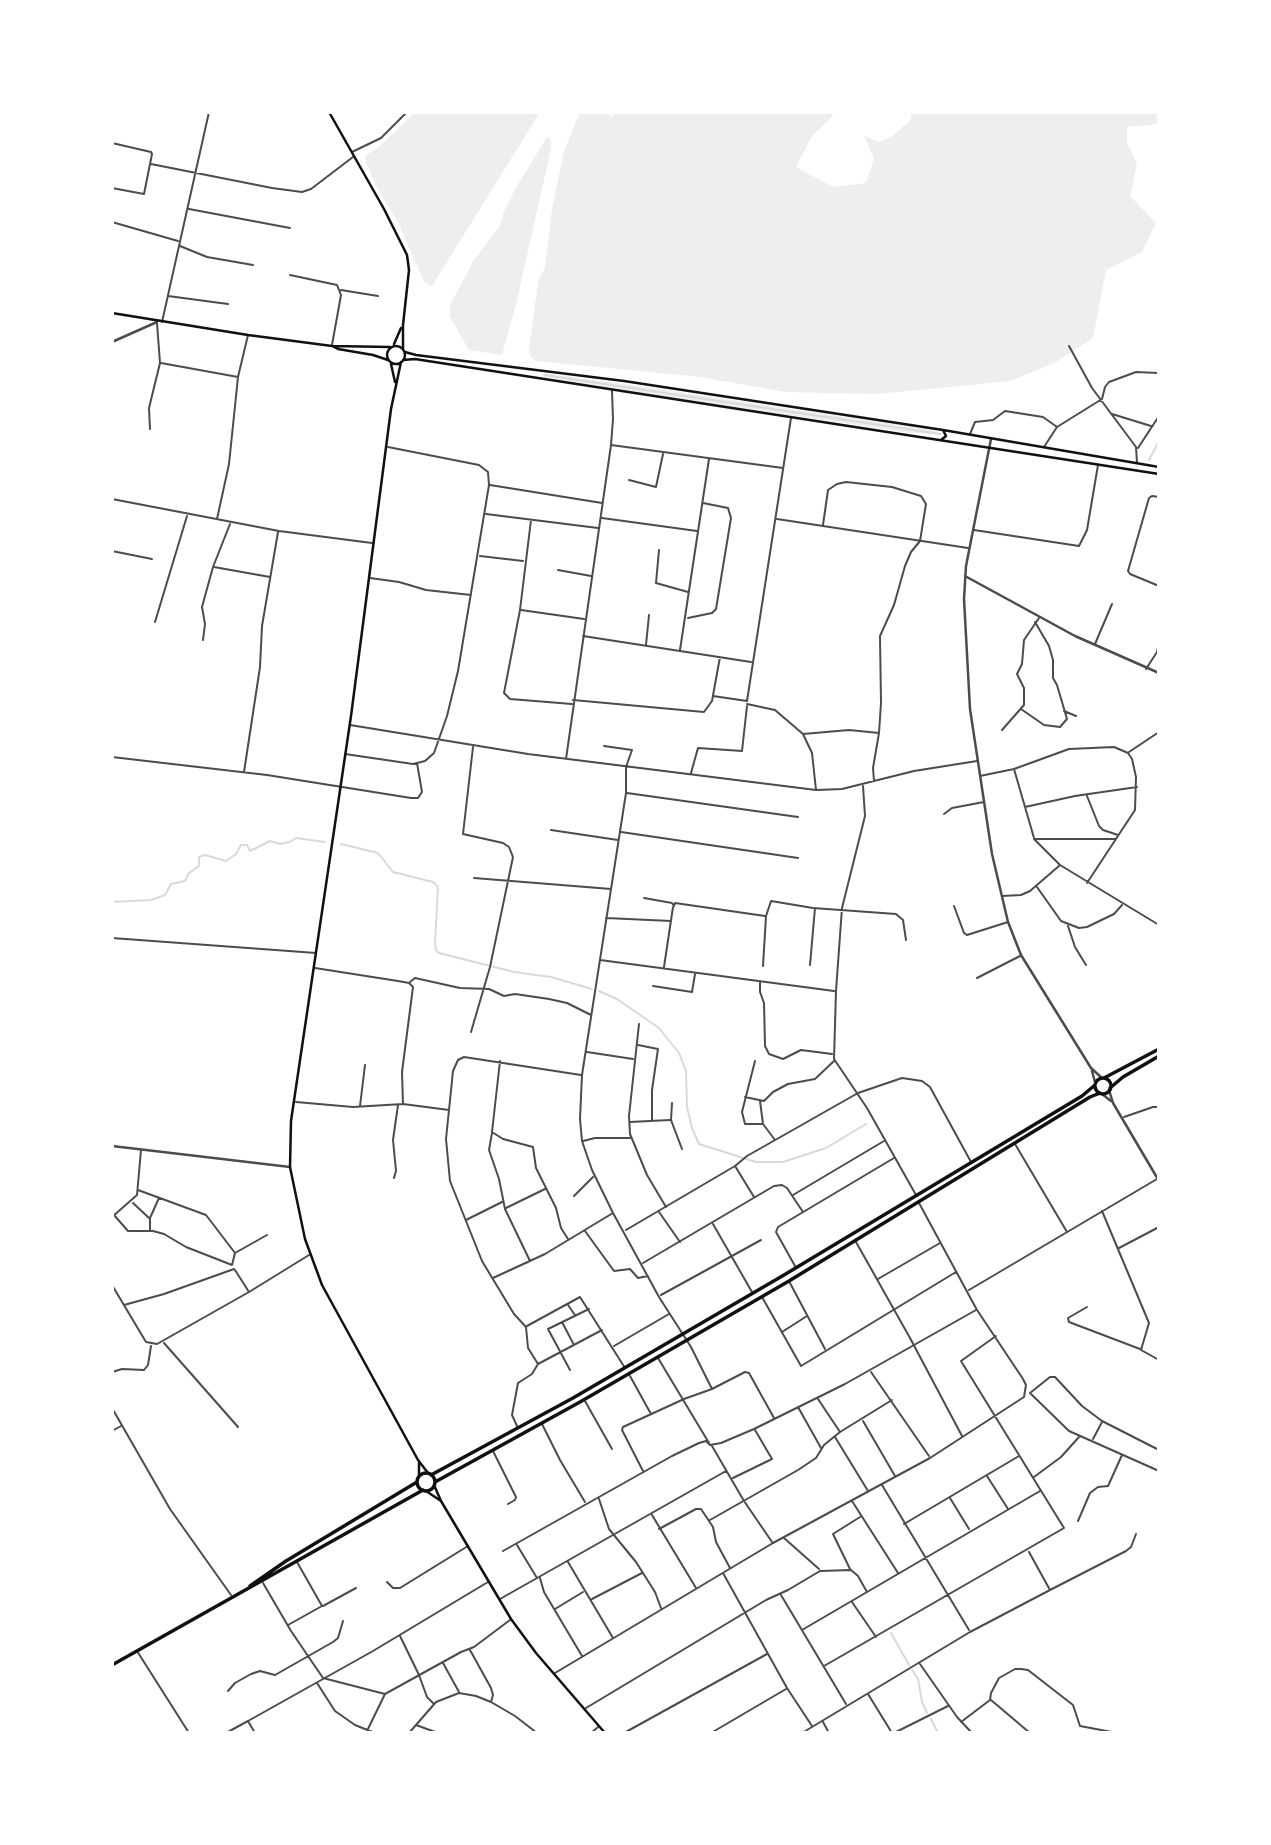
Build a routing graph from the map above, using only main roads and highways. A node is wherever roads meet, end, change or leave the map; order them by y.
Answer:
1 (329, 112) edge
2 (112, 313) edge
3 (403, 325) junction
4 (332, 346) junction
5 (391, 347) junction
6 (404, 350) junction
7 (389, 361) junction
8 (402, 361) junction
9 (395, 385) junction
10 (943, 430) junction
11 (941, 440) junction
12 (1159, 467) edge
13 (1159, 474) edge
14 (1159, 1049) edge
15 (1159, 1056) edge
16 (1103, 1078) junction
17 (1095, 1083) junction
18 (1110, 1089) junction
19 (1101, 1093) junction
20 (418, 1460) junction
21 (430, 1474) junction
22 (419, 1476) junction
23 (417, 1482) junction
24 (435, 1483) junction
25 (424, 1490) junction
26 (440, 1501) junction
27 (315, 1544) junction
28 (318, 1550) junction
29 (248, 1587) junction
30 (112, 1665) edge
31 (605, 1733) edge

1 - 3 main road
2 - 4 main road
3 - 5 main road
3 - 6 main road
4 - 5 main road
4 - 7 main road
5 - 6 main road
5 - 7 main road
6 - 8 main road
6 - 10 main road
7 - 8 main road
7 - 9 main road
8 - 9 main road
8 - 11 main road
9 - 20 main road
10 - 11 main road
10 - 12 main road
11 - 13 main road
14 - 16 highway
15 - 18 highway
16 - 17 highway
16 - 18 highway
17 - 19 highway
17 - 21 highway
18 - 19 highway
19 - 24 highway
20 - 21 main road
20 - 22 main road
21 - 22 highway
21 - 24 highway
22 - 23 highway
23 - 25 highway
23 - 27 highway
24 - 25 highway
24 - 26 main road
25 - 26 main road
25 - 28 highway
26 - 31 main road
27 - 28 highway
27 - 29 highway
28 - 29 highway
29 - 30 highway

